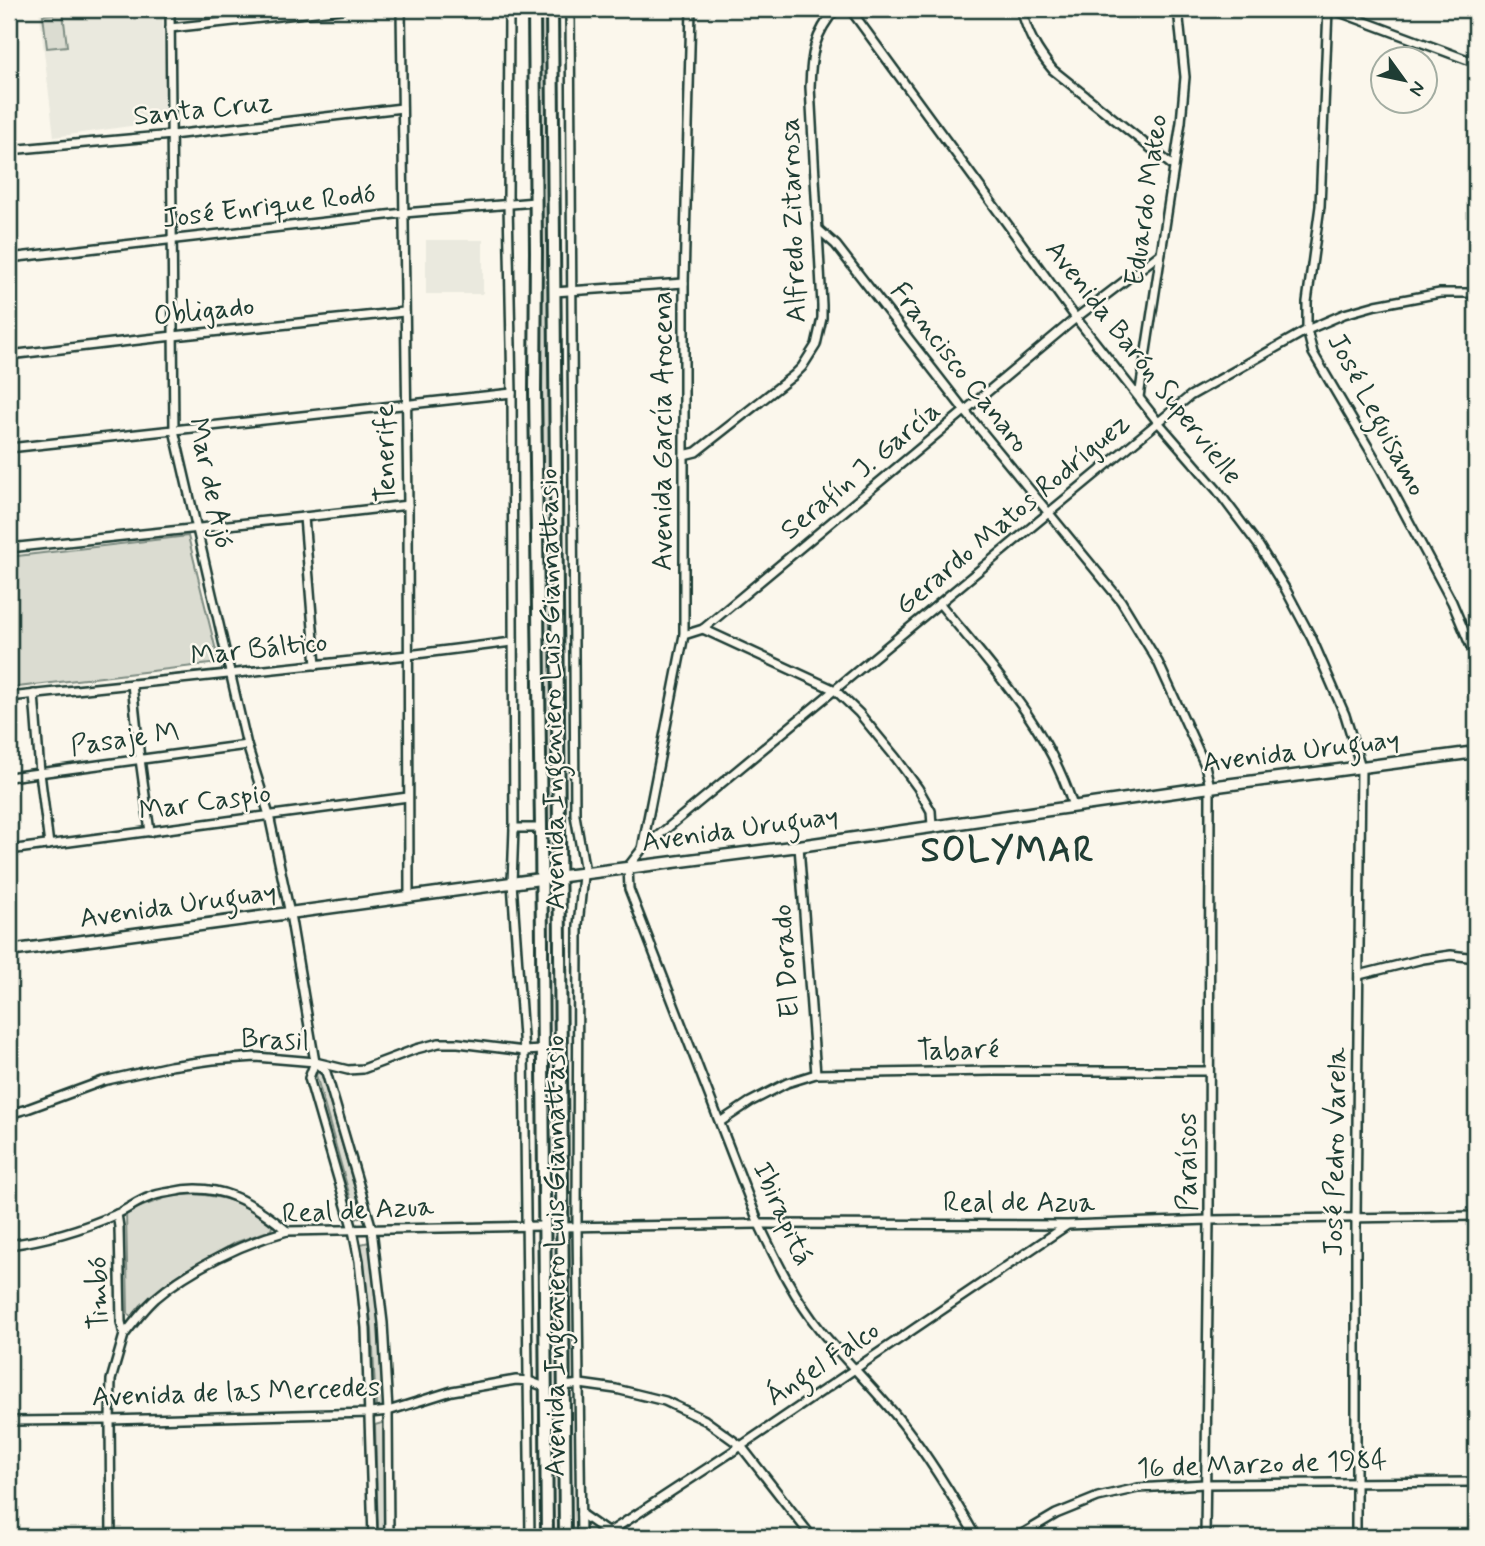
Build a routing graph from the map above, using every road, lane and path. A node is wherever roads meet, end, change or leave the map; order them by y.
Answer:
1 (170, 9) edge
2 (342, 9) edge
3 (401, 9) edge
4 (509, 9) edge
5 (534, 9) edge
6 (551, 9) edge
7 (570, 9) edge
8 (691, 9) edge
9 (835, 9) edge
10 (850, 9) edge
11 (1021, 9) edge
12 (1178, 9) edge
13 (1330, 9) edge
14 (170, 28) junction
15 (1476, 63) edge
16 (402, 108) junction
17 (172, 135) junction
18 (9, 150) edge
19 (1173, 166) junction
20 (535, 202) junction
21 (508, 204) junction
22 (404, 213) junction
23 (818, 229) junction
24 (173, 240) junction
25 (1160, 254) junction
26 (9, 258) edge
27 (684, 283) junction
28 (572, 291) junction
29 (554, 292) junction
30 (1476, 293) edge
31 (404, 312) junction
32 (1076, 318) junction
33 (1307, 330) junction
34 (173, 336) junction
35 (9, 355) edge
36 (512, 393) junction
37 (1139, 397) junction
38 (406, 405) junction
39 (965, 411) junction
40 (1158, 422) junction
41 (174, 430) junction
42 (9, 448) edge
43 (684, 455) junction
44 (408, 505) junction
45 (1049, 513) junction
46 (304, 517) junction
47 (197, 529) junction
48 (9, 548) edge
49 (940, 604) junction
50 (703, 629) junction
51 (684, 635) junction
52 (512, 642) junction
53 (408, 655) junction
54 (1476, 659) edge
55 (316, 665) junction
56 (231, 674) junction
57 (132, 684) junction
58 (835, 690) junction
59 (34, 694) junction
60 (9, 697) edge
61 (247, 745) junction
62 (1476, 752) edge
63 (140, 759) junction
64 (1361, 767) junction
65 (40, 773) junction
66 (9, 777) edge
67 (1210, 787) junction
68 (408, 797) junction
69 (1073, 806) junction
70 (269, 815) junction
71 (932, 826) junction
72 (514, 828) junction
73 (541, 828) junction
74 (150, 832) junction
75 (49, 845) junction
76 (799, 846) junction
77 (642, 849) junction
78 (9, 850) edge
79 (628, 867) junction
80 (583, 873) junction
81 (558, 877) junction
82 (540, 879) junction
83 (512, 883) junction
84 (409, 897) junction
85 (290, 914) junction
86 (9, 951) edge
87 (1476, 958) edge
88 (1359, 975) junction
89 (542, 1050) junction
90 (524, 1051) junction
91 (315, 1062) junction
92 (1209, 1072) junction
93 (816, 1074) junction
94 (9, 1114) edge
95 (720, 1122) junction
96 (1476, 1209) edge
97 (117, 1214) junction
98 (1476, 1216) edge
99 (1356, 1218) junction
100 (1209, 1220) junction
101 (759, 1224) junction
102 (1067, 1225) junction
103 (526, 1226) junction
104 (543, 1226) junction
105 (577, 1226) junction
106 (561, 1227) junction
107 (372, 1229) junction
108 (353, 1230) junction
109 (287, 1231) junction
110 (9, 1245) edge
111 (124, 1335) junction
112 (855, 1368) junction
113 (529, 1381) junction
114 (580, 1384) junction
115 (564, 1386) junction
116 (545, 1387) junction
117 (388, 1411) junction
118 (370, 1413) junction
119 (110, 1420) junction
120 (9, 1421) edge
121 (741, 1446) junction
122 (1356, 1482) junction
123 (1476, 1482) edge
124 (1204, 1484) junction
125 (581, 1514) junction
126 (608, 1536) edge
127 (111, 1537) edge
128 (373, 1537) edge
129 (389, 1537) edge
130 (530, 1537) edge
131 (547, 1537) edge
132 (565, 1537) edge
133 (581, 1537) edge
134 (812, 1537) edge
135 (976, 1537) edge
136 (1017, 1537) edge
137 (1205, 1537) edge
138 (1356, 1537) edge

1 - 14 street, Mar de Ajó
2 - 14 street
3 - 16 street, Tenerife
4 - 21 street, Avenida Ingeniero Luis Giannattasio
5 - 20 main road, Avenida Ingeniero Luis Giannattasio
6 - 29 main road, Avenida Ingeniero Luis Giannattasio
7 - 28 street, Avenida Ingeniero Luis Giannattasio
8 - 27 street, Avenida García Arocena
9 - 23 street, Alfredo Zitarrosa
10 - 32 street, Avenida Barón Supervielle
11 - 19 street
12 - 19 street, Eduardo Mateo
13 - 15 street
13 - 33 street, José Leguisamo
14 - 17 street, Mar de Ajó
16 - 17 street, Santa Cruz
16 - 22 street, Tenerife
17 - 18 street, Santa Cruz
17 - 24 street, Mar de Ajó
19 - 25 street, Eduardo Mateo
20 - 21 street, José Enrique Rodó
20 - 73 main road, Avenida Ingeniero Luis Giannattasio
21 - 22 street, José Enrique Rodó
21 - 36 street, Avenida Ingeniero Luis Giannattasio
22 - 24 street, José Enrique Rodó
22 - 31 street, Tenerife
23 - 39 street, Francisco Canaro
23 - 43 street, Alfredo Zitarrosa
24 - 26 street, José Enrique Rodó
24 - 34 street, Mar de Ajó
25 - 32 street, Serafín J. García
25 - 37 street, Eduardo Mateo
27 - 28 street
27 - 43 street, Avenida García Arocena
28 - 29 street
28 - 80 street, Avenida Ingeniero Luis Giannattasio
29 - 81 main road, Avenida Ingeniero Luis Giannattasio
30 - 33 street, Gerardo Matos Rodríguez
31 - 34 street, Obligado
31 - 38 street, Tenerife
32 - 37 street, Avenida Barón Supervielle
32 - 39 street, Serafín J. García
33 - 40 street, Gerardo Matos Rodríguez
33 - 54 street, José Leguisamo
34 - 35 street, Obligado
34 - 41 street, Mar de Ajó
36 - 38 street
36 - 52 street, Avenida Ingeniero Luis Giannattasio
37 - 40 street, Avenida Barón Supervielle
38 - 41 street
38 - 44 street, Tenerife
39 - 45 street, Francisco Canaro
39 - 50 street, Serafín J. García
40 - 45 street, Gerardo Matos Rodríguez
40 - 64 street, Avenida Barón Supervielle
41 - 42 street
41 - 47 street, Mar de Ajó
43 - 51 street, Avenida García Arocena
44 - 46 street
44 - 53 street, Tenerife
45 - 49 street, Gerardo Matos Rodríguez
45 - 67 street, Francisco Canaro
46 - 47 street
46 - 55 street
47 - 48 street
47 - 56 street, Mar de Ajó
49 - 58 street, Gerardo Matos Rodríguez
49 - 69 street
50 - 51 street, Serafín J. García
50 - 58 street
51 - 77 street, Avenida García Arocena
52 - 53 street, Mar Báltico
52 - 72 street, Avenida Ingeniero Luis Giannattasio
53 - 55 street, Mar Báltico
53 - 68 street, Tenerife
55 - 56 street, Mar Báltico
56 - 57 street, Mar Báltico
56 - 61 street, Mar de Ajó
57 - 59 street, Mar Báltico
57 - 63 street
58 - 71 street
58 - 77 street, Gerardo Matos Rodríguez
59 - 60 street, Mar Báltico
59 - 65 street
61 - 63 street, Pasaje M
61 - 70 street, Mar de Ajó
62 - 64 street, Avenida Uruguay
63 - 65 street, Pasaje M
63 - 74 street
64 - 67 street, Avenida Uruguay
64 - 88 street, José Pedro Varela
65 - 66 street, Pasaje M
65 - 75 street
67 - 69 street, Avenida Uruguay
67 - 92 street, Paraísos
68 - 70 street, Mar Caspio
68 - 84 street, Tenerife
69 - 71 street, Avenida Uruguay
70 - 74 street, Mar Caspio
70 - 85 street, Mar de Ajó
71 - 76 street, Avenida Uruguay
72 - 73 street
72 - 83 street, Avenida Ingeniero Luis Giannattasio
73 - 82 main road, Avenida Ingeniero Luis Giannattasio
74 - 75 street, Mar Caspio
75 - 78 street, Mar Caspio
76 - 79 street, Avenida Uruguay
76 - 93 street, El Dorado
77 - 79 street, Gerardo Matos Rodríguez
79 - 80 street, Avenida Uruguay
79 - 95 street, Ibirapitá
80 - 81 street, Avenida Uruguay
80 - 105 street, Avenida Ingeniero Luis Giannattasio
81 - 82 street, Avenida Uruguay
81 - 106 main road, Avenida Ingeniero Luis Giannattasio
82 - 83 street, Avenida Uruguay
82 - 89 main road, Avenida Ingeniero Luis Giannattasio
83 - 84 street, Avenida Uruguay
83 - 90 street, Avenida Ingeniero Luis Giannattasio
84 - 85 street, Avenida Uruguay
85 - 86 street, Avenida Uruguay
85 - 91 street, Mar de Ajó
87 - 88 street
88 - 99 street, José Pedro Varela
89 - 90 street, Brasil
89 - 104 main road, Avenida Ingeniero Luis Giannattasio
90 - 91 street, Brasil
90 - 103 street, Avenida Ingeniero Luis Giannattasio
91 - 94 street, Brasil
91 - 107 street
91 - 108 street
92 - 93 street, Tabaré
92 - 100 street, Paraísos
93 - 95 street, Tabaré
95 - 101 street, Ibirapitá
96 - 98 street
97 - 109 street
97 - 110 street
97 - 111 street, Timbó
98 - 99 street, Real de Azua
99 - 100 street, Real de Azua
99 - 122 street, José Pedro Varela
100 - 102 street, Real de Azua
100 - 124 street, Paraísos
101 - 102 street, Real de Azua
101 - 105 street, Real de Azua
101 - 112 street, Ibirapitá
102 - 112 street, Ángel Falco
103 - 104 street, Real de Azua
103 - 107 street, Real de Azua
103 - 113 street, Avenida Ingeniero Luis Giannattasio
104 - 116 main road, Avenida Ingeniero Luis Giannattasio
105 - 106 street, Real de Azua
105 - 114 street, Avenida Ingeniero Luis Giannattasio
106 - 115 main road, Avenida Ingeniero Luis Giannattasio
107 - 108 street, Real de Azua
107 - 117 street
108 - 109 street, Real de Azua
108 - 118 street
109 - 111 street, Real de Azua
111 - 119 street, Timbó
112 - 121 street, Ángel Falco
112 - 135 street, Ibirapitá
113 - 116 street, Avenida de las Mercedes
113 - 117 street, Avenida de las Mercedes
113 - 130 street, Avenida Ingeniero Luis Giannattasio
114 - 115 street
114 - 121 street
114 - 125 street, Avenida Ingeniero Luis Giannattasio
115 - 132 main road, Avenida Ingeniero Luis Giannattasio
116 - 131 main road, Avenida Ingeniero Luis Giannattasio
117 - 118 street, Avenida de las Mercedes
117 - 129 street
118 - 119 street, Avenida de las Mercedes
118 - 128 street
119 - 120 street, Avenida de las Mercedes
119 - 127 street, Timbó
121 - 126 street, Ángel Falco
121 - 134 street
122 - 123 street, 16 de Marzo de 1984
122 - 124 street, 16 de Marzo de 1984
122 - 138 street, José Pedro Varela
124 - 136 street, 16 de Marzo de 1984
124 - 137 street, Paraísos
125 - 126 street
125 - 133 street, Avenida Ingeniero Luis Giannattasio

